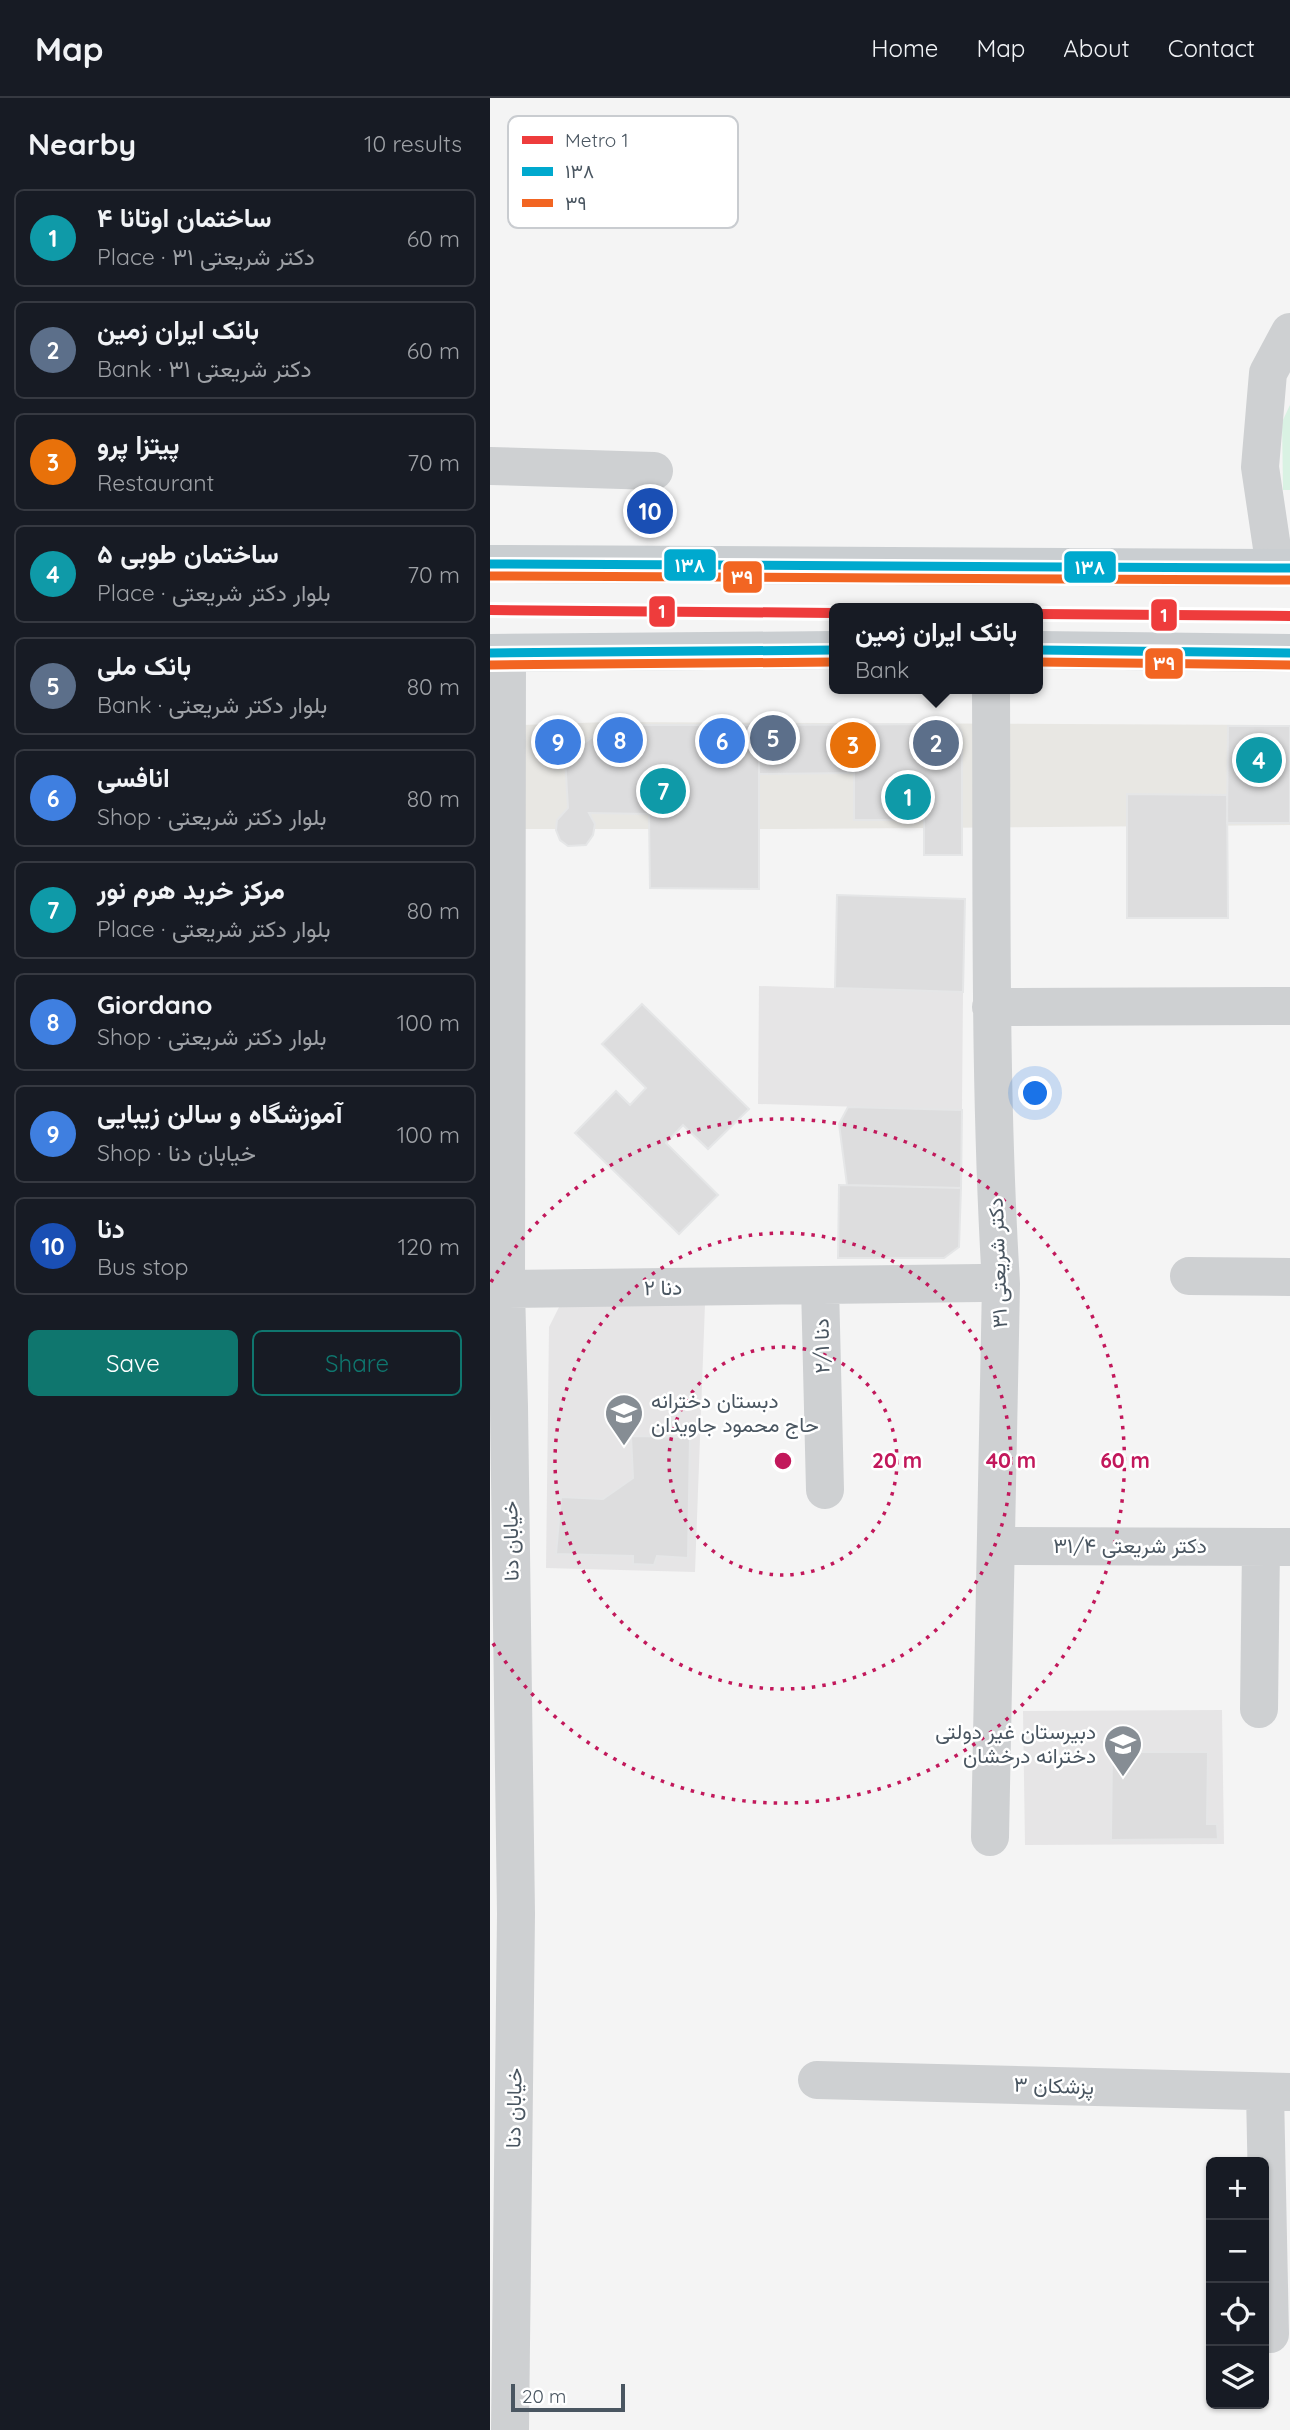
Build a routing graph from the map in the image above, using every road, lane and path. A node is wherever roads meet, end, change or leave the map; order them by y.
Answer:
1 (1290, 332) edge
2 (490, 466) edge
3 (654, 471) dead end
4 (490, 564) edge
5 (1282, 568) edge
6 (829, 650) edge
7 (1043, 650) edge
8 (499, 653) edge
9 (1290, 653) edge
10 (991, 694) edge
11 (1290, 1006) edge
12 (991, 1007) junction
13 (1189, 1276) dead end
14 (1290, 1277) edge
15 (981, 1283) dead end
16 (820, 1286) junction
17 (506, 1289) junction
18 (825, 1490) dead end
19 (998, 1546) junction
20 (1276, 1547) edge
21 (1259, 1709) dead end
22 (502, 1823) edge
23 (990, 1837) dead end
24 (503, 1914) edge
25 (817, 2080) dead end
26 (1278, 2092) edge
27 (502, 2159) edge
28 (1270, 2334) dead end
29 (510, 2430) edge

1 - 5 street
2 - 3 street
4 - 5 main road
6 - 8 main road
7 - 9 main road
8 - 17 street, خیابان دنا
10 - 12 street, ۳۱ دکتر شریعتی
11 - 12 street
12 - 19 street, ۳۱ دکتر شریعتی
13 - 14 street
15 - 16 street, ۲ دنا
16 - 17 street, ۲ دنا
16 - 18 street, ۲/۱ دنا
17 - 22 street, خیابان دنا
19 - 20 street, ۳۱/۴ دکتر شریعتی
19 - 23 street, ۳۱ دکتر شریعتی
20 - 21 street
22 - 24 street, خیابان دنا
24 - 27 street, خیابان دنا
25 - 26 street, ۳ پزشکان
26 - 28 street
27 - 29 street, خیابان دنا

